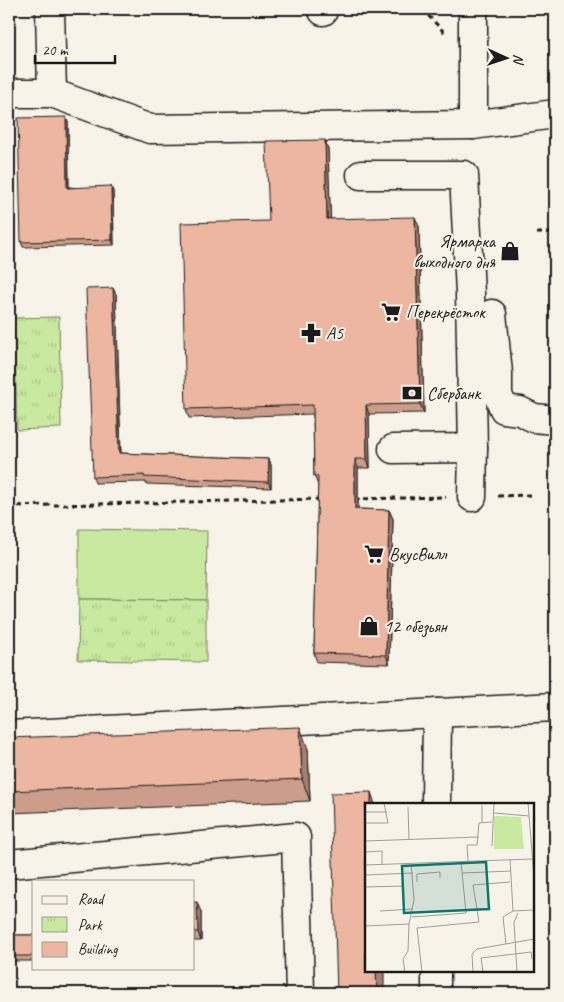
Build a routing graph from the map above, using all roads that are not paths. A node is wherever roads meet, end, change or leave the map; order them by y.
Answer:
1 (50, 9) edge
2 (473, 9) edge
3 (9, 93) edge
4 (52, 93) junction
5 (555, 114) edge
6 (473, 125) junction
7 (361, 176) dead end
8 (492, 314) dead end
9 (555, 420) edge
10 (473, 448) junction
11 (393, 449) dead end
12 (472, 496) road end
13 (555, 707) edge
14 (437, 713) junction
15 (9, 735) edge
16 (436, 803) edge
17 (9, 864) edge
18 (436, 972) edge
19 (300, 993) edge
20 (436, 993) edge

1 - 4 street
2 - 6 street
3 - 4 street
4 - 6 street
5 - 6 street
7 - 10 street
8 - 9 street
10 - 11 street
10 - 12 street
13 - 14 street
14 - 15 street
14 - 16 street
17 - 19 street
18 - 20 street

